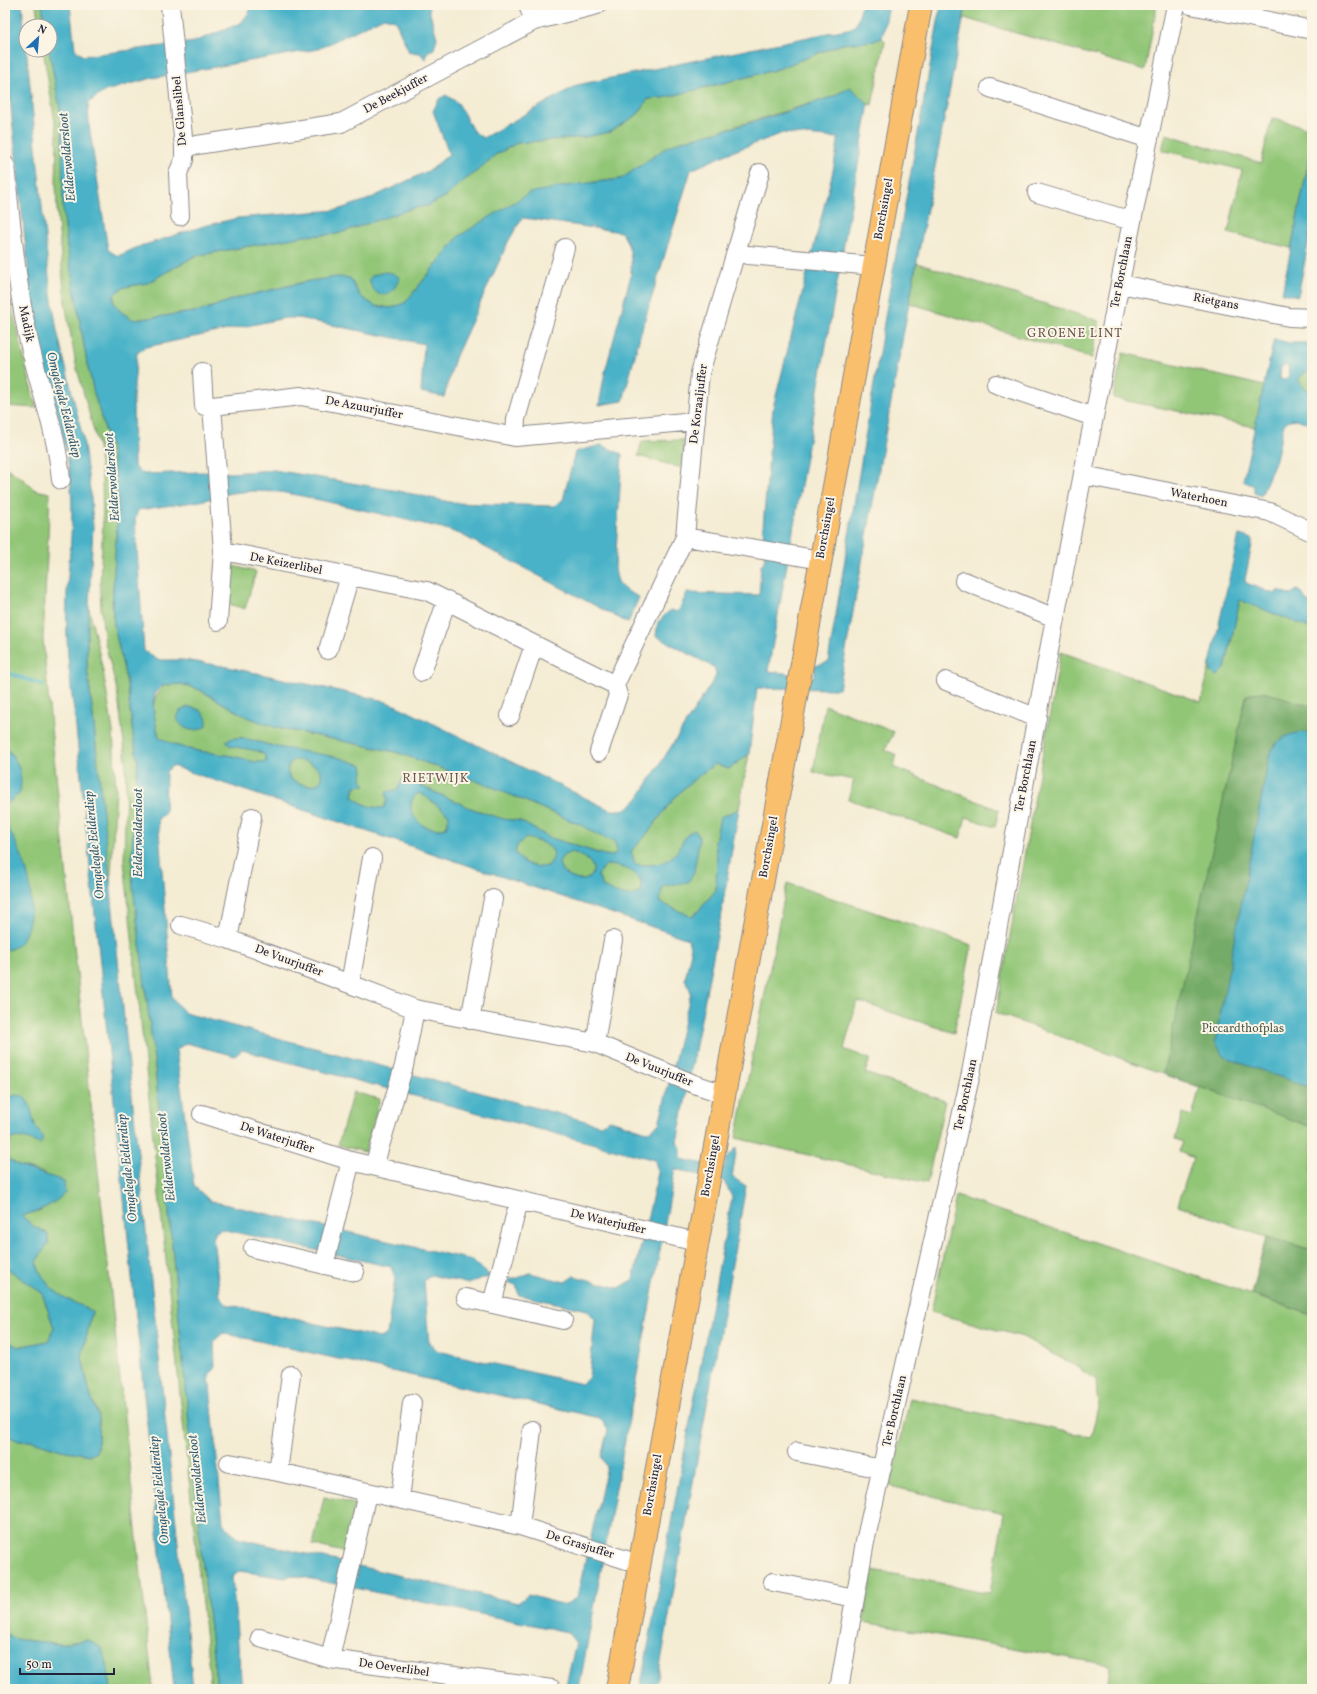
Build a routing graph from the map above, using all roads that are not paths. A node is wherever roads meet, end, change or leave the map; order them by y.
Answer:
1 (170, 5) edge
2 (597, 5) edge
3 (921, 5) edge
4 (1176, 5) edge
5 (1191, 5) edge
6 (531, 13) edge
7 (1312, 30) edge
8 (990, 88) dead end
9 (1149, 140) junction
10 (184, 147) junction
11 (5, 165) edge
12 (760, 173) dead end
13 (1037, 193) dead end
14 (180, 216) dead end
15 (1132, 221) junction
16 (565, 248) dead end
17 (736, 252) junction
18 (874, 266) junction
19 (1120, 284) junction
20 (1312, 318) edge
21 (202, 372) dead end
22 (996, 384) dead end
23 (212, 406) junction
24 (1094, 417) junction
25 (696, 421) junction
26 (515, 437) junction
27 (1083, 475) junction
28 (61, 480) dead end
29 (1312, 532) edge
30 (685, 537) junction
31 (222, 552) junction
32 (821, 560) junction
33 (350, 576) junction
34 (964, 581) dead end
35 (447, 600) junction
36 (1055, 618) junction
37 (218, 621) dead end
38 (534, 645) junction
39 (328, 650) dead end
40 (422, 672) dead end
41 (946, 681) dead end
42 (615, 685) junction
43 (510, 716) dead end
44 (1037, 718) junction
45 (598, 752) dead end
46 (252, 817) dead end
47 (372, 858) dead end
48 (493, 899) dead end
49 (181, 925) dead end
50 (228, 939) junction
51 (613, 940) dead end
52 (350, 984) junction
53 (415, 1010) junction
54 (470, 1020) junction
55 (595, 1043) junction
56 (724, 1094) junction
57 (202, 1114) dead end
58 (351, 1161) junction
59 (374, 1166) junction
60 (519, 1201) junction
61 (697, 1242) junction
62 (253, 1248) dead end
63 (325, 1260) junction
64 (356, 1272) dead end
65 (466, 1298) dead end
66 (492, 1304) junction
67 (563, 1320) dead end
68 (291, 1375) dead end
69 (412, 1403) dead end
70 (532, 1430) dead end
71 (798, 1452) dead end
72 (229, 1464) dead end
73 (882, 1469) junction
74 (278, 1472) junction
75 (367, 1492) junction
76 (400, 1499) junction
77 (520, 1526) junction
78 (639, 1564) junction
79 (773, 1582) dead end
80 (855, 1598) junction
81 (260, 1638) dead end
82 (330, 1659) junction
83 (552, 1689) edge
84 (616, 1689) edge
85 (838, 1689) edge

1 - 10 street, De Glanslibel
2 - 6 street, De Beekjuffer
3 - 18 main road, Borchsingel
4 - 9 street, Ter Borchlaan
5 - 7 street
6 - 10 street, De Beekjuffer
8 - 9 street
9 - 15 street, Ter Borchlaan
10 - 14 street, De Glanslibel
11 - 28 street, Madijk
12 - 17 street, De Koraaljuffer
13 - 15 street, Ter Borchlaan
15 - 19 street, Ter Borchlaan
16 - 26 street
17 - 18 street
17 - 25 street, De Koraaljuffer
18 - 32 main road, Borchsingel
19 - 20 street, Rietgans
19 - 24 street, Ter Borchlaan
21 - 23 street
22 - 24 street
23 - 26 street, De Azuurjuffer
23 - 31 street
24 - 27 street, Ter Borchlaan
25 - 26 street, De Azuurjuffer
25 - 30 street, De Koraaljuffer
27 - 29 street, Waterhoen
27 - 36 street, Ter Borchlaan
30 - 32 street
30 - 42 street, De Koraaljuffer
31 - 33 street, De Keizerlibel
31 - 37 street
32 - 56 main road, Borchsingel
33 - 35 street, De Keizerlibel
33 - 39 street
34 - 36 street
35 - 38 street, De Keizerlibel
35 - 40 street
36 - 44 street, Ter Borchlaan
38 - 42 street, De Keizerlibel
38 - 43 street
41 - 44 street
42 - 45 street
44 - 73 street, Ter Borchlaan
46 - 50 street
47 - 52 street
48 - 54 street
49 - 50 street, De Vuurjuffer
50 - 52 street, De Vuurjuffer
51 - 55 street
52 - 53 street, De Vuurjuffer
53 - 54 street, De Vuurjuffer
53 - 59 street
54 - 55 street, De Vuurjuffer
55 - 56 street, De Vuurjuffer
56 - 61 main road, Borchsingel
57 - 58 street, De Waterjuffer
58 - 59 street, De Waterjuffer
58 - 63 street
59 - 60 street, De Waterjuffer
60 - 61 street, De Waterjuffer
60 - 66 street
61 - 78 main road, Borchsingel
62 - 63 street
63 - 64 street
65 - 66 street
66 - 67 street
68 - 74 street
69 - 76 street
70 - 77 street
71 - 73 street
72 - 74 street, De Grasjuffer
73 - 80 street, Ter Borchlaan
74 - 75 street, De Grasjuffer
75 - 76 street, De Grasjuffer
75 - 82 street
76 - 77 street, De Grasjuffer
77 - 78 street, De Grasjuffer
78 - 84 main road, Borchsingel
79 - 80 street
80 - 85 street, Ter Borchlaan
81 - 82 street, De Oeverlibel
82 - 83 street, De Oeverlibel

